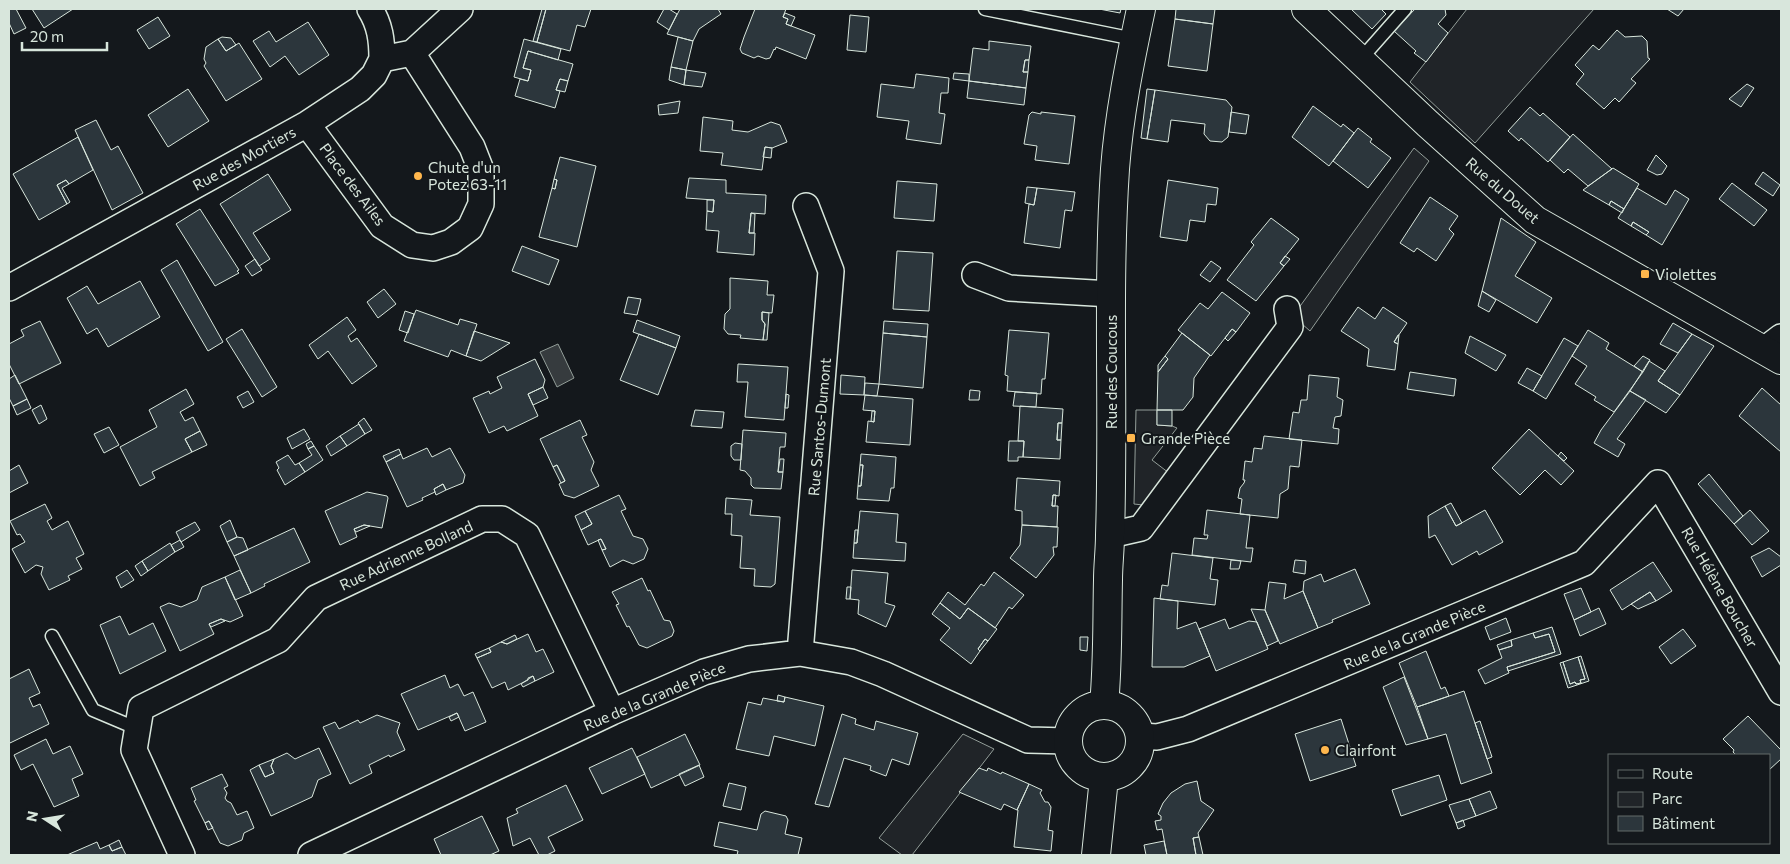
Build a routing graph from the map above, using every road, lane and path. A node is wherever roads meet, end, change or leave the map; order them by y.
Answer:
1 (370, 9) edge
2 (460, 9) edge
3 (985, 9) edge
4 (1141, 9) edge
5 (1306, 9) edge
6 (1405, 9) edge
7 (1134, 40) junction
8 (412, 53) junction
9 (382, 59) junction
10 (1360, 60) junction
11 (308, 124) junction
12 (806, 206) dead end
13 (975, 275) dead end
14 (9, 288) edge
15 (1111, 294) junction
16 (1287, 309) dead end
17 (1775, 349) edge
18 (1658, 482) joint
19 (1110, 535) junction
20 (52, 636) dead end
21 (800, 653) junction
22 (1781, 692) edge
23 (1104, 705) junction
24 (612, 712) junction
25 (138, 729) junction
26 (1140, 736) junction
27 (1068, 742) junction
28 (1104, 778) junction
29 (182, 855) edge
30 (311, 855) edge
31 (1096, 855) edge

1 - 9 street
2 - 8 street
3 - 7 lane
4 - 7 street, Rue des Coucous
5 - 10 street, Rue du Douet
6 - 10 lane
7 - 15 street, Rue des Coucous
8 - 9 street
8 - 11 street, Place des Ailes
9 - 11 street, Rue des Mortiers
10 - 17 street, Rue du Douet
11 - 14 street, Rue des Mortiers
12 - 21 street, Rue Santos-Dumont
13 - 15 street
15 - 19 street, Rue des Coucous
16 - 19 street
18 - 22 street, Rue Hélène Boucher
18 - 26 street, Rue de la Grande Pièce
19 - 23 street, Rue des Coucous
20 - 25 lane
21 - 24 street, Rue de la Grande Pièce
21 - 27 street, Rue de la Grande Pièce
23 - 26 street
23 - 27 street
24 - 25 street, Rue Adrienne Bolland
24 - 30 street, Rue de la Grande Pièce
25 - 29 street, Rue Adrienne Bolland
26 - 28 street
27 - 28 street
28 - 31 street

